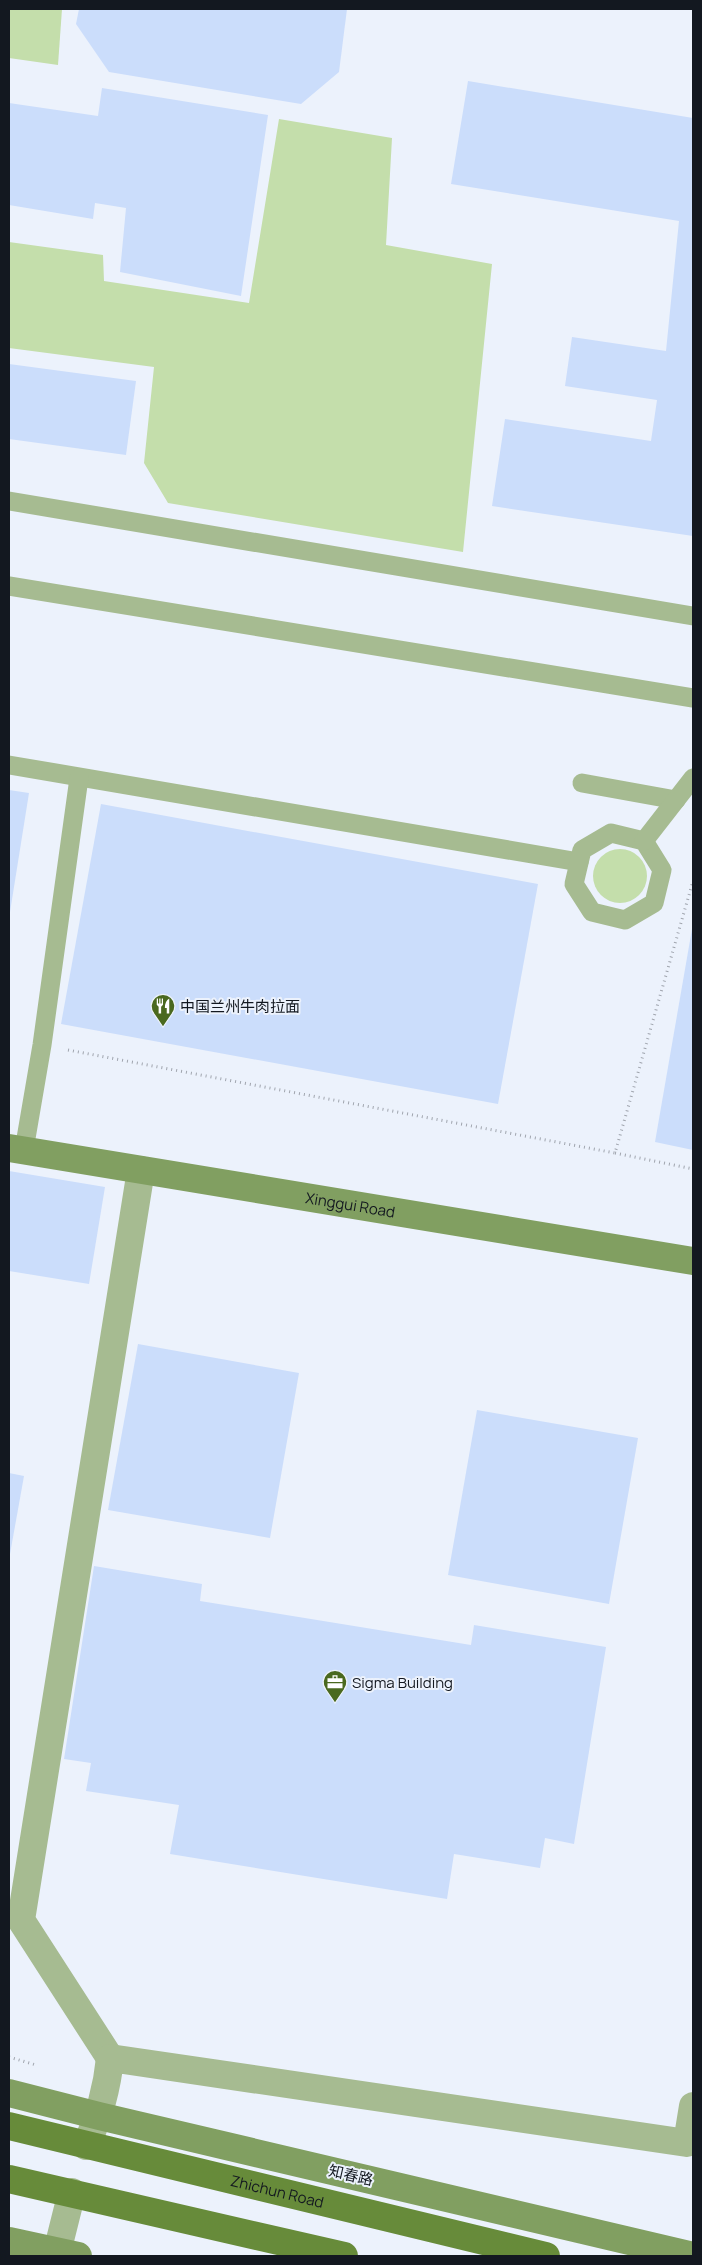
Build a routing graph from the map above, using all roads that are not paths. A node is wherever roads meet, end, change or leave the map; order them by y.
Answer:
1 (9, 501) edge
2 (9, 586) edge
3 (693, 616) edge
4 (693, 698) edge
5 (9, 765) edge
6 (79, 778) junction
7 (693, 778) edge
8 (582, 783) dead end
9 (676, 800) junction
10 (644, 841) junction
11 (579, 862) junction
12 (16, 1149) edge
13 (141, 1170) junction
14 (693, 1261) edge
15 (110, 2058) junction
16 (9, 2093) edge
17 (693, 2106) edge
18 (99, 2116) junction
19 (9, 2126) edge
20 (690, 2144) edge
21 (86, 2146) junction
22 (9, 2179) edge
23 (72, 2192) junction
24 (9, 2241) edge
25 (64, 2255) edge
26 (683, 2255) edge
27 (344, 2256) edge
28 (546, 2256) edge

1 - 3 lane
2 - 4 lane
5 - 6 lane
6 - 11 lane
6 - 12 lane
7 - 9 lane
8 - 9 lane
9 - 10 lane
10 - 11 lane
10 - 11 lane
12 - 13 street, Xinggui Road
13 - 14 street, Xinggui Road
13 - 15 street
15 - 18 street
15 - 20 street
16 - 18 street, 知春路
17 - 20 street
18 - 21 street
18 - 26 street, 知春路
19 - 21 main road, Zhichun Road
21 - 28 main road, Zhichun Road
22 - 23 main road
23 - 25 street
23 - 27 main road
24 - 25 street

